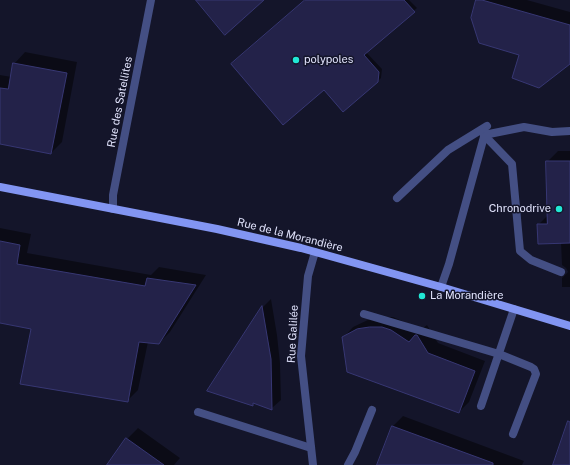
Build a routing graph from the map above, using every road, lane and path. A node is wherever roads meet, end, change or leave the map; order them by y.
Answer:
1 (151, 0) edge
2 (570, 131) edge
3 (484, 135) junction
4 (0, 187) edge
5 (396, 198) dead end
6 (113, 209) junction
7 (315, 252) junction
8 (561, 272) dead end
9 (441, 287) junction
10 (514, 309) junction
11 (364, 314) dead end
12 (570, 326) edge
13 (499, 354) junction
14 (481, 406) dead end
15 (372, 410) dead end
16 (198, 412) dead end
17 (513, 434) dead end
18 (310, 448) junction
19 (313, 465) edge
20 (348, 465) edge

1 - 6 street, Rue des Satellites
2 - 3 street
3 - 5 street
3 - 8 street
3 - 9 street
4 - 6 street, Rue de la Morandière
6 - 7 street, Rue de la Morandière
7 - 9 street, Rue de la Morandière
7 - 18 street, Rue Galilée
9 - 10 street, Rue de la Morandière
10 - 12 street, Rue de la Morandière
10 - 13 street
11 - 13 street
13 - 14 street
13 - 17 street
15 - 20 street
16 - 18 street
18 - 19 street, Rue Galilée

